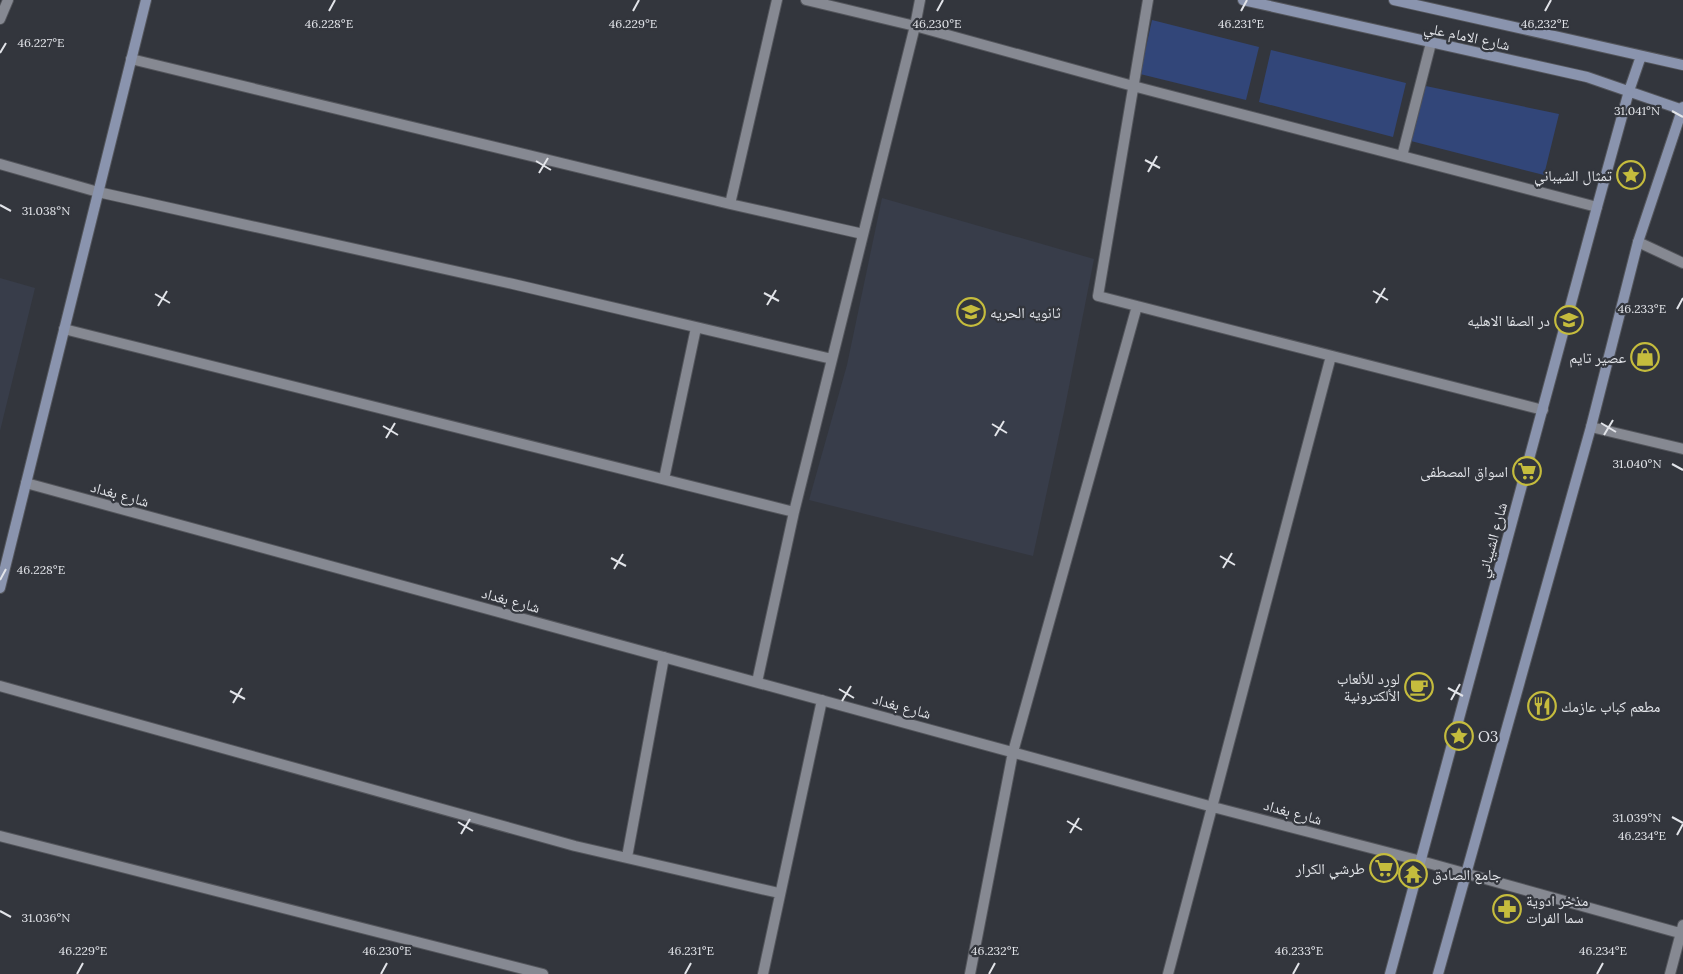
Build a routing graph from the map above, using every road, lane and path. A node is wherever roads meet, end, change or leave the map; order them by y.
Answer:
1 (8, 0) edge
2 (146, 0) edge
3 (777, 0) edge
4 (806, 0) edge
5 (920, 0) edge
6 (1148, 0) edge
7 (1243, 0) edge
8 (1394, 0) edge
9 (0, 19) edge
10 (915, 26) junction
11 (1431, 43) junction
12 (1641, 56) junction
13 (131, 59) junction
14 (1683, 65) edge
15 (1133, 86) junction
16 (1629, 91) junction
17 (1683, 109) edge
18 (1402, 156) junction
19 (0, 164) edge
20 (98, 192) junction
21 (730, 204) junction
22 (1597, 207) junction
23 (863, 234) junction
24 (1638, 242) junction
25 (1683, 263) edge
26 (1137, 306) junction
27 (696, 328) junction
28 (64, 329) junction
29 (1331, 356) junction
30 (832, 359) junction
31 (1543, 410) junction
32 (1591, 427) junction
33 (1683, 449) edge
34 (664, 479) junction
35 (26, 483) junction
36 (794, 512) junction
37 (0, 588) edge
38 (664, 657) junction
39 (757, 682) junction
40 (0, 686) edge
41 (822, 700) junction
42 (1013, 752) junction
43 (1213, 807) junction
44 (0, 836) edge
45 (627, 857) junction
46 (1421, 861) junction
47 (1466, 874) junction
48 (779, 893) junction
49 (1682, 931) edge
50 (543, 974) edge
51 (763, 974) edge
52 (970, 974) edge
53 (1168, 974) edge
54 (1390, 974) edge
55 (1438, 974) edge
56 (1670, 974) edge

1 - 9 street
2 - 13 main road
3 - 21 street
4 - 10 street
5 - 10 street
6 - 15 street
7 - 11 main road, شارع الامام علي
8 - 12 main road, شارع الامام علي
10 - 15 street
10 - 23 street
11 - 16 main road, شارع الامام علي
11 - 18 street
12 - 14 main road, شارع الامام علي
12 - 16 main road, شارع الشيباني
13 - 20 main road
13 - 21 street
15 - 18 street
15 - 26 street
16 - 17 main road, شارع الامام علي
16 - 22 main road, شارع الشيباني
17 - 24 main road
18 - 22 street
19 - 20 street
20 - 27 street
20 - 28 main road
21 - 23 street
22 - 31 main road, شارع الشيباني
23 - 30 street
24 - 25 street
24 - 32 main road
26 - 29 street
26 - 42 street
27 - 30 street
27 - 34 street
28 - 34 street
28 - 35 main road
29 - 31 street
29 - 43 street
30 - 36 street
31 - 46 main road, شارع الشيباني
32 - 33 street
32 - 47 main road
34 - 36 street
35 - 37 main road
35 - 38 street, شارع بغداد
36 - 39 street
38 - 39 street, شارع بغداد
38 - 45 street
39 - 41 street, شارع بغداد
40 - 45 street
41 - 42 street, شارع بغداد
41 - 48 street
42 - 43 street, شارع بغداد
42 - 52 street
43 - 46 street, شارع بغداد
43 - 53 street
44 - 50 street
45 - 48 street
46 - 47 street, شارع بغداد
46 - 54 main road, شارع الشيباني
47 - 49 street, شارع بغداد
47 - 55 main road
48 - 51 street
49 - 56 street

